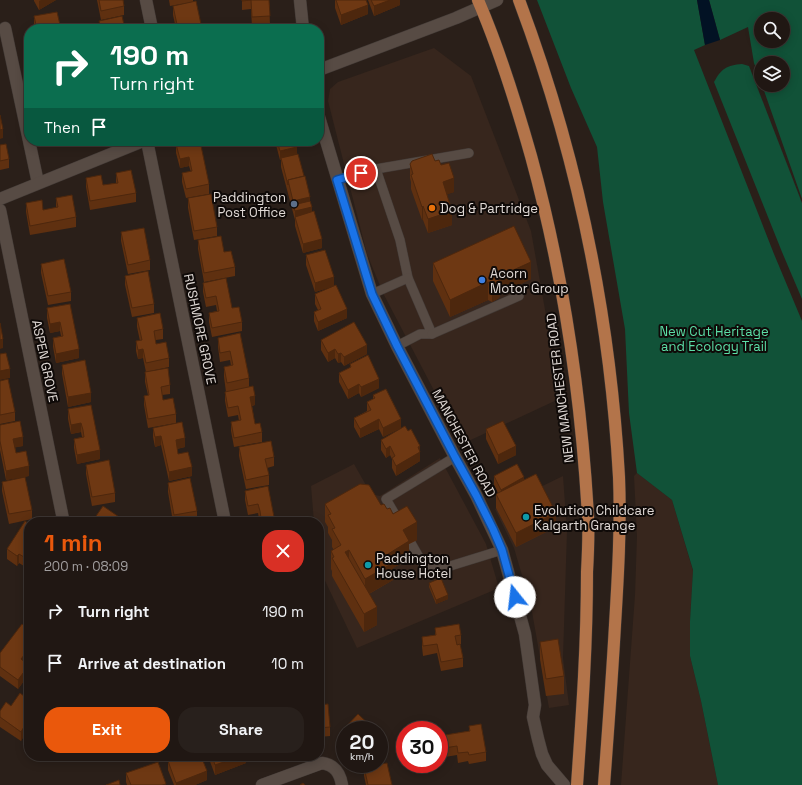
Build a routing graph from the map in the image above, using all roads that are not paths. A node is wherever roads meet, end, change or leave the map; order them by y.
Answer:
1 (146, 0) edge
2 (300, 0) edge
3 (498, 0) edge
4 (519, 0) edge
5 (480, 4) edge
6 (151, 24) edge
7 (302, 24) edge
8 (7, 28) edge
9 (324, 68) edge
10 (24, 113) edge
11 (324, 134) edge
12 (31, 146) edge
13 (130, 146) edge
14 (148, 146) edge
15 (468, 153) dead end
16 (376, 169) junction
17 (337, 180) junction
18 (38, 183) junction
19 (0, 199) edge
20 (0, 210) edge
21 (408, 278) junction
22 (372, 294) junction
23 (519, 296) dead end
24 (432, 334) junction
25 (397, 346) junction
26 (455, 457) junction
27 (64, 517) edge
28 (224, 517) edge
29 (402, 527) edge
30 (411, 543) dead end
31 (502, 550) junction
32 (262, 785) edge
33 (342, 785) edge
34 (564, 785) edge
35 (577, 785) edge
36 (604, 785) edge

1 - 6 street
2 - 7 street
3 - 5 street
4 - 36 main road
5 - 9 street
5 - 35 main road, NEW MANCHESTER ROAD
8 - 10 street
11 - 17 street, MANCHESTER ROAD
12 - 18 street
13 - 18 street
14 - 28 street, RUSHMORE GROVE
15 - 16 lane
16 - 17 lane
16 - 21 lane
17 - 22 street, MANCHESTER ROAD
18 - 19 street
20 - 27 street, ASPEN GROVE
21 - 22 lane
21 - 24 lane
22 - 25 street, MANCHESTER ROAD
23 - 24 lane
24 - 25 lane
25 - 26 street, MANCHESTER ROAD
26 - 29 lane
26 - 31 street, MANCHESTER ROAD
30 - 31 lane
31 - 34 street, MANCHESTER ROAD
32 - 33 street

